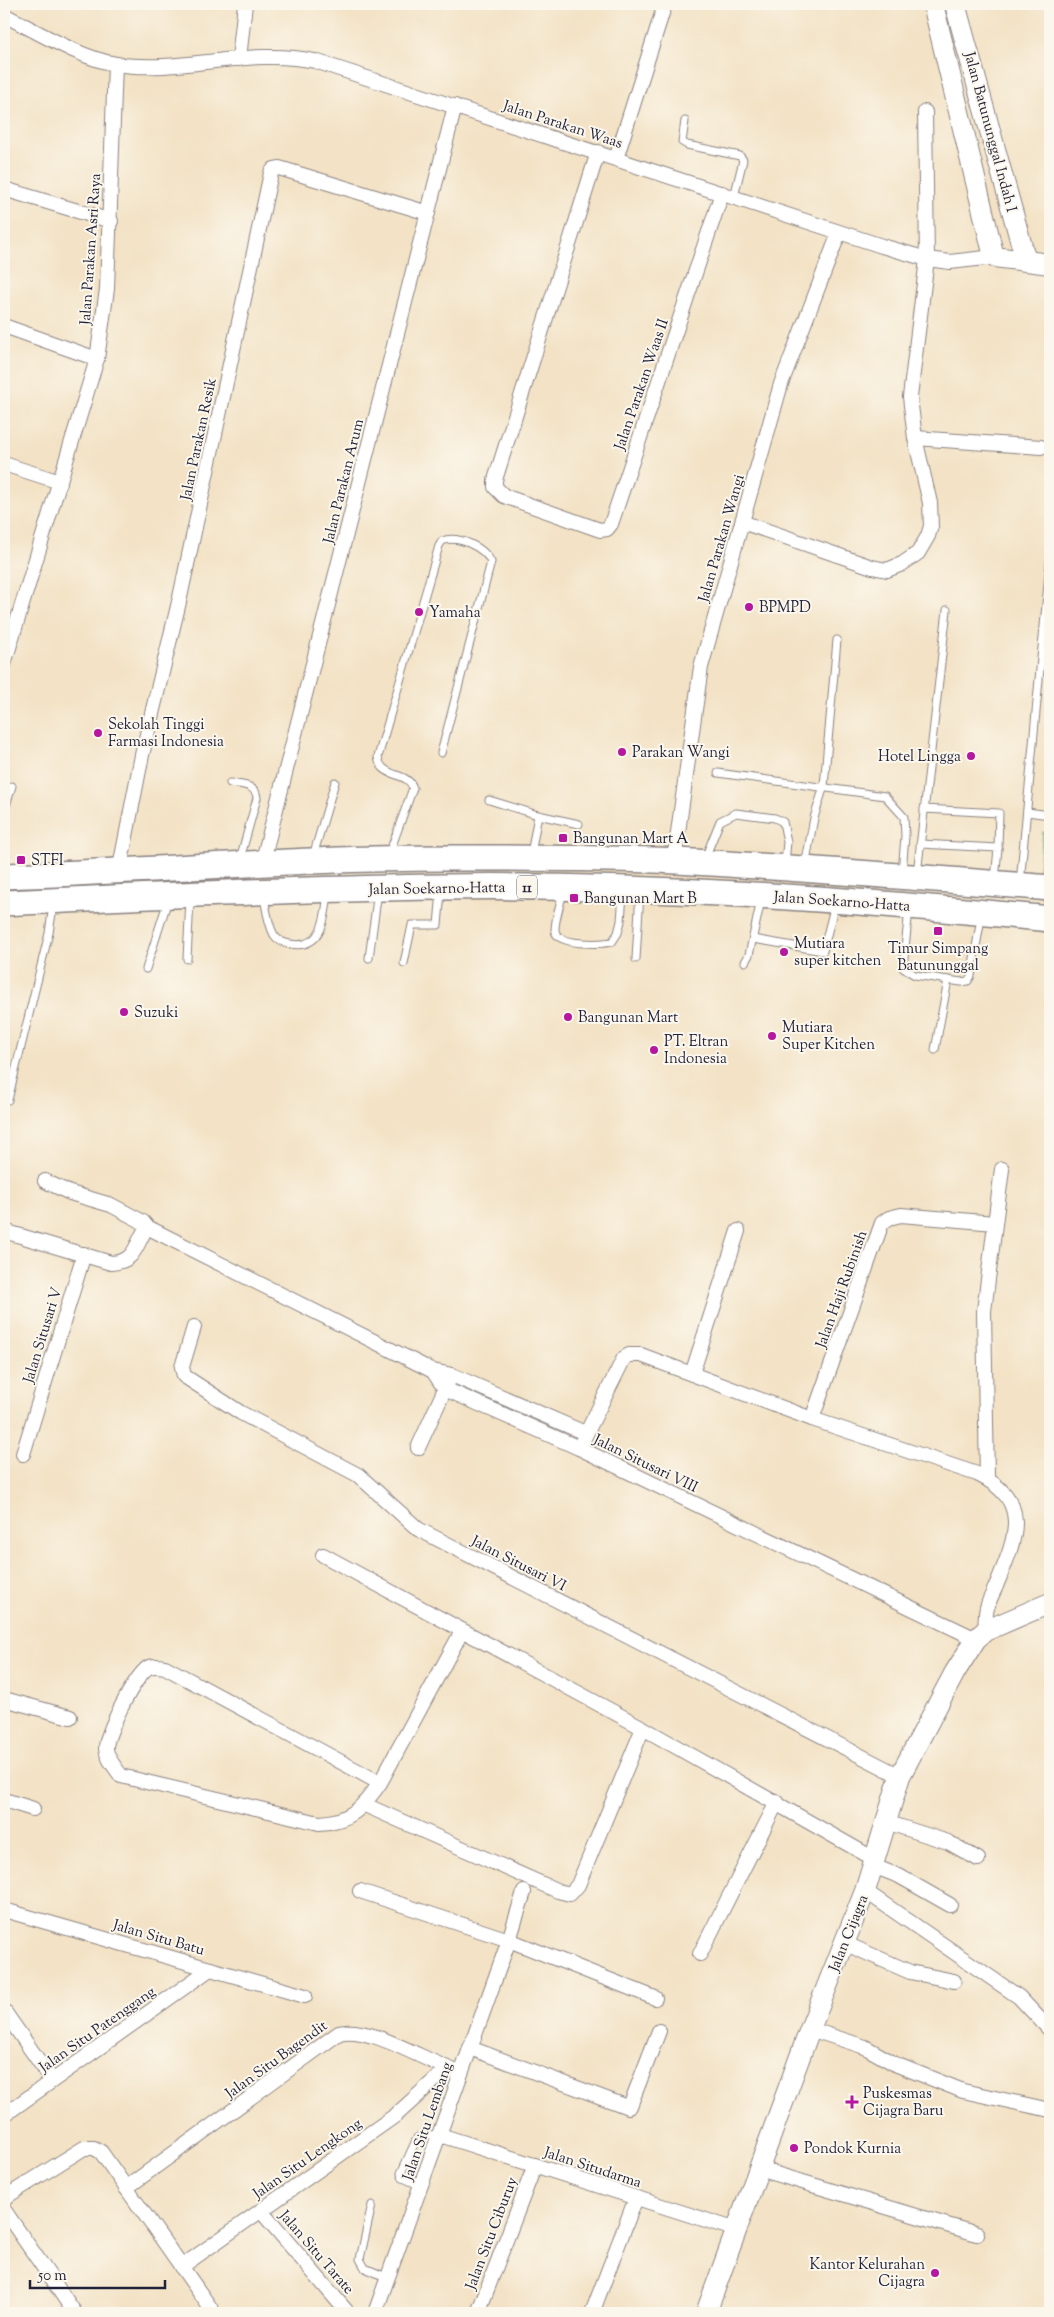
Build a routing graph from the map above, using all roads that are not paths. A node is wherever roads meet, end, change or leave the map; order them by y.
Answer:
1 (245, 4) edge
2 (665, 4) edge
3 (932, 4) edge
4 (955, 4) edge
5 (4, 15) edge
6 (239, 60) junction
7 (114, 64) junction
8 (454, 106) junction
9 (925, 112) dead end
10 (685, 122) dead end
11 (598, 152) junction
12 (616, 158) junction
13 (4, 189) edge
14 (728, 195) junction
15 (428, 213) junction
16 (111, 221) junction
17 (839, 233) junction
18 (994, 257) junction
19 (927, 259) junction
20 (1026, 261) junction
21 (1050, 264) edge
22 (4, 326) edge
23 (97, 359) junction
24 (915, 438) junction
25 (1041, 446) dead end
26 (4, 464) edge
27 (60, 482) junction
28 (742, 522) junction
29 (1050, 562) edge
30 (947, 610) dead end
31 (837, 640) dead end
32 (4, 664) edge
33 (441, 753) dead end
34 (718, 773) dead end
35 (334, 782) dead end
36 (230, 783) dead end
37 (12, 786) dead end
38 (824, 786) junction
39 (489, 800) dead end
40 (924, 809) junction
41 (4, 812) edge
42 (1027, 812) junction
43 (538, 815) junction
44 (1050, 815) edge
45 (579, 824) dead end
46 (920, 844) junction
47 (998, 848) junction
48 (387, 859) junction
49 (530, 859) junction
50 (312, 861) junction
51 (674, 861) junction
52 (704, 863) junction
53 (250, 865) junction
54 (794, 868) junction
55 (119, 872) junction
56 (4, 876) edge
57 (909, 877) junction
58 (994, 884) junction
59 (1019, 885) junction
60 (442, 887) junction
61 (379, 888) junction
62 (564, 888) junction
63 (1050, 888) edge
64 (328, 890) junction
65 (632, 890) junction
66 (262, 891) junction
67 (762, 894) junction
68 (180, 895) junction
69 (53, 900) junction
70 (836, 900) junction
71 (4, 903) edge
72 (910, 906) junction
73 (982, 912) junction
74 (1050, 919) edge
75 (753, 939) junction
76 (369, 958) dead end
77 (187, 959) dead end
78 (636, 959) dead end
79 (745, 962) dead end
80 (404, 963) dead end
81 (146, 969) dead end
82 (948, 980) junction
83 (934, 1050) dead end
84 (8, 1100) dead end
85 (1002, 1169) dead end
86 (45, 1181) dead end
87 (995, 1223) junction
88 (147, 1227) junction
89 (4, 1231) edge
90 (738, 1231) dead end
91 (84, 1254) junction
92 (194, 1327) dead end
93 (433, 1371) junction
94 (692, 1374) junction
95 (452, 1375) junction
96 (445, 1389) junction
97 (812, 1419) junction
98 (585, 1433) junction
99 (418, 1448) dead end
100 (578, 1448) junction
101 (23, 1454) dead end
102 (987, 1478) junction
103 (323, 1555) dead end
104 (1050, 1603) edge
105 (462, 1631) junction
106 (981, 1635) junction
107 (4, 1699) edge
108 (70, 1718) dead end
109 (643, 1728) junction
110 (900, 1776) junction
111 (380, 1783) junction
112 (4, 1800) edge
113 (777, 1802) junction
114 (365, 1806) junction
115 (33, 1808) dead end
116 (886, 1822) junction
117 (978, 1860) dead end
118 (875, 1863) junction
119 (360, 1891) dead end
120 (865, 1891) junction
121 (524, 1892) dead end
122 (950, 1905) dead end
123 (4, 1910) edge
124 (509, 1940) junction
125 (844, 1943) junction
126 (700, 1954) dead end
127 (210, 1969) junction
128 (954, 1981) dead end
129 (305, 1996) dead end
130 (655, 1998) dead end
131 (4, 2011) edge
132 (810, 2029) junction
133 (1050, 2030) edge
134 (659, 2031) dead end
135 (470, 2048) junction
136 (447, 2069) junction
137 (461, 2073) junction
138 (52, 2080) junction
139 (1050, 2110) edge
140 (4, 2115) edge
141 (440, 2136) junction
142 (535, 2165) junction
143 (759, 2169) junction
144 (421, 2186) junction
145 (126, 2188) junction
146 (4, 2198) edge
147 (636, 2198) junction
148 (372, 2205) dead end
149 (4, 2210) edge
150 (261, 2211) junction
151 (737, 2230) junction
152 (977, 2234) dead end
153 (182, 2267) junction
154 (388, 2278) junction
155 (75, 2313) edge
156 (214, 2313) edge
157 (348, 2313) edge
158 (375, 2313) edge
159 (478, 2313) edge
160 (592, 2313) edge
161 (706, 2313) edge

1 - 6 street
2 - 12 street
3 - 18 street, Jalan Batununggal Indah I
4 - 20 street, Jalan Batununggal Indah I
5 - 7 street
6 - 7 street, Jalan Parakan Waas
6 - 8 street, Jalan Parakan Waas
7 - 16 street, Jalan Parakan Asri Raya
8 - 11 street, Jalan Parakan Waas
8 - 15 street, Jalan Parakan Arum
9 - 19 street
10 - 14 lane
11 - 12 street, Jalan Parakan Waas
11 - 14 street, Jalan Parakan Waas II
12 - 14 street, Jalan Parakan Waas
13 - 16 street
14 - 17 street, Jalan Parakan Waas
15 - 53 street, Jalan Parakan Arum
15 - 55 street, Jalan Parakan Resik
16 - 23 street, Jalan Parakan Asri Raya
17 - 19 street, Jalan Parakan Waas
17 - 28 street, Jalan Parakan Wangi
18 - 19 street, Jalan Parakan Waas
18 - 20 street
19 - 24 street
20 - 21 street
22 - 23 street
23 - 27 street, Jalan Parakan Asri Raya
24 - 25 street
24 - 28 street
26 - 27 street
27 - 32 street, Jalan Parakan Asri Raya
28 - 51 street, Jalan Parakan Wangi
29 - 42 lane
30 - 40 lane
31 - 38 lane
33 - 48 lane
34 - 38 lane
35 - 50 lane
36 - 53 lane
37 - 41 lane
38 - 54 lane
38 - 57 lane
39 - 43 lane
40 - 46 lane
40 - 47 lane
42 - 44 lane
42 - 59 lane
43 - 45 lane
43 - 49 lane
46 - 47 lane
46 - 57 lane
47 - 58 lane
48 - 49 highway, Jalan Soekarno-Hatta / 11
48 - 50 highway, Jalan Soekarno-Hatta / 11
49 - 51 highway, Jalan Soekarno-Hatta / 11
50 - 53 highway, Jalan Soekarno-Hatta / 11
51 - 52 highway, Jalan Soekarno-Hatta / 11
52 - 54 highway, Jalan Soekarno-Hatta / 11
52 - 54 lane
53 - 55 highway, Jalan Soekarno-Hatta / 11
54 - 57 highway, Jalan Soekarno-Hatta / 11
55 - 56 highway, Jalan Soekarno-Hatta / 11
57 - 58 highway, Jalan Soekarno-Hatta / 11
58 - 59 highway, Jalan Soekarno-Hatta / 11
59 - 63 highway, Jalan Soekarno-Hatta / 11
60 - 61 highway, Jalan Soekarno-Hatta / 11
60 - 62 highway, Jalan Soekarno-Hatta / 11
60 - 80 lane
61 - 64 highway, Jalan Soekarno-Hatta / 11
61 - 76 lane
62 - 65 highway, Jalan Soekarno-Hatta / 11
62 - 65 lane
64 - 66 highway, Jalan Soekarno-Hatta / 11
64 - 66 lane
65 - 67 highway, Jalan Soekarno-Hatta / 11
65 - 78 lane
66 - 68 highway, Jalan Soekarno-Hatta / 11
67 - 70 highway, Jalan Soekarno-Hatta / 11
67 - 75 lane
68 - 69 highway, Jalan Soekarno-Hatta / 11
68 - 77 lane
68 - 81 lane
69 - 71 highway, Jalan Soekarno-Hatta / 11
69 - 84 lane
70 - 72 highway, Jalan Soekarno-Hatta / 11
70 - 75 lane
72 - 73 highway, Jalan Soekarno-Hatta / 11
72 - 82 lane
73 - 74 highway, Jalan Soekarno-Hatta / 11
73 - 82 lane
75 - 79 lane
82 - 83 lane
85 - 87 street
86 - 88 street
87 - 97 street, Jalan Haji Rubinish
87 - 102 street
88 - 91 street
88 - 93 street
89 - 91 street
90 - 94 street
91 - 101 street, Jalan Situsari V
92 - 110 street, Jalan Situsari VI
93 - 95 street
93 - 96 street
94 - 97 street, Jalan Situsari VIII
94 - 98 street, Jalan Situsari VIII
95 - 96 street
95 - 98 street
96 - 99 street
96 - 100 street
97 - 102 street, Jalan Situsari VIII
98 - 100 street, Jalan Situsari VIII
100 - 106 street, Jalan Situsari VIII
102 - 106 street
103 - 105 street
104 - 106 street
105 - 109 street
105 - 111 street
106 - 110 street, Jalan Cijagra
107 - 108 street
109 - 113 street
109 - 114 street
110 - 116 street, Jalan Cijagra
111 - 114 street
111 - 114 street
112 - 115 street
113 - 118 street
113 - 126 street
116 - 117 street
116 - 118 street, Jalan Cijagra
118 - 120 street, Jalan Cijagra
118 - 122 street
119 - 124 street
120 - 125 street, Jalan Cijagra
120 - 133 street
121 - 124 street, Jalan Situ Lembang
123 - 127 street, Jalan Situ Batu
124 - 130 street
124 - 135 street, Jalan Situ Lembang
125 - 128 street
125 - 132 street, Jalan Cijagra
127 - 129 street, Jalan Situ Batu
127 - 138 street, Jalan Situ Patenggang
131 - 138 street
132 - 139 street
132 - 143 street, Jalan Cijagra
134 - 135 street
135 - 137 street, Jalan Situ Lembang
136 - 137 street, Jalan Situ Bagendit
136 - 145 street, Jalan Situ Bagendit
136 - 150 street, Jalan Situ Lengkong
137 - 141 street, Jalan Situ Lembang
138 - 140 street, Jalan Situ Patenggang
141 - 142 street, Jalan Situdarma
141 - 144 street, Jalan Situ Lembang
141 - 144 lane
142 - 147 street, Jalan Situdarma
142 - 159 street, Jalan Situ Ciburuy
143 - 151 street, Jalan Cijagra
143 - 152 street
144 - 154 street, Jalan Situ Lembang
145 - 146 street
145 - 153 street
147 - 151 street, Jalan Situdarma
147 - 160 street
148 - 154 lane
149 - 155 street
150 - 153 street, Jalan Situ Lengkong
150 - 157 street, Jalan Situ Tarate
151 - 161 street, Jalan Cijagra
153 - 156 street
154 - 158 street, Jalan Situ Lembang

